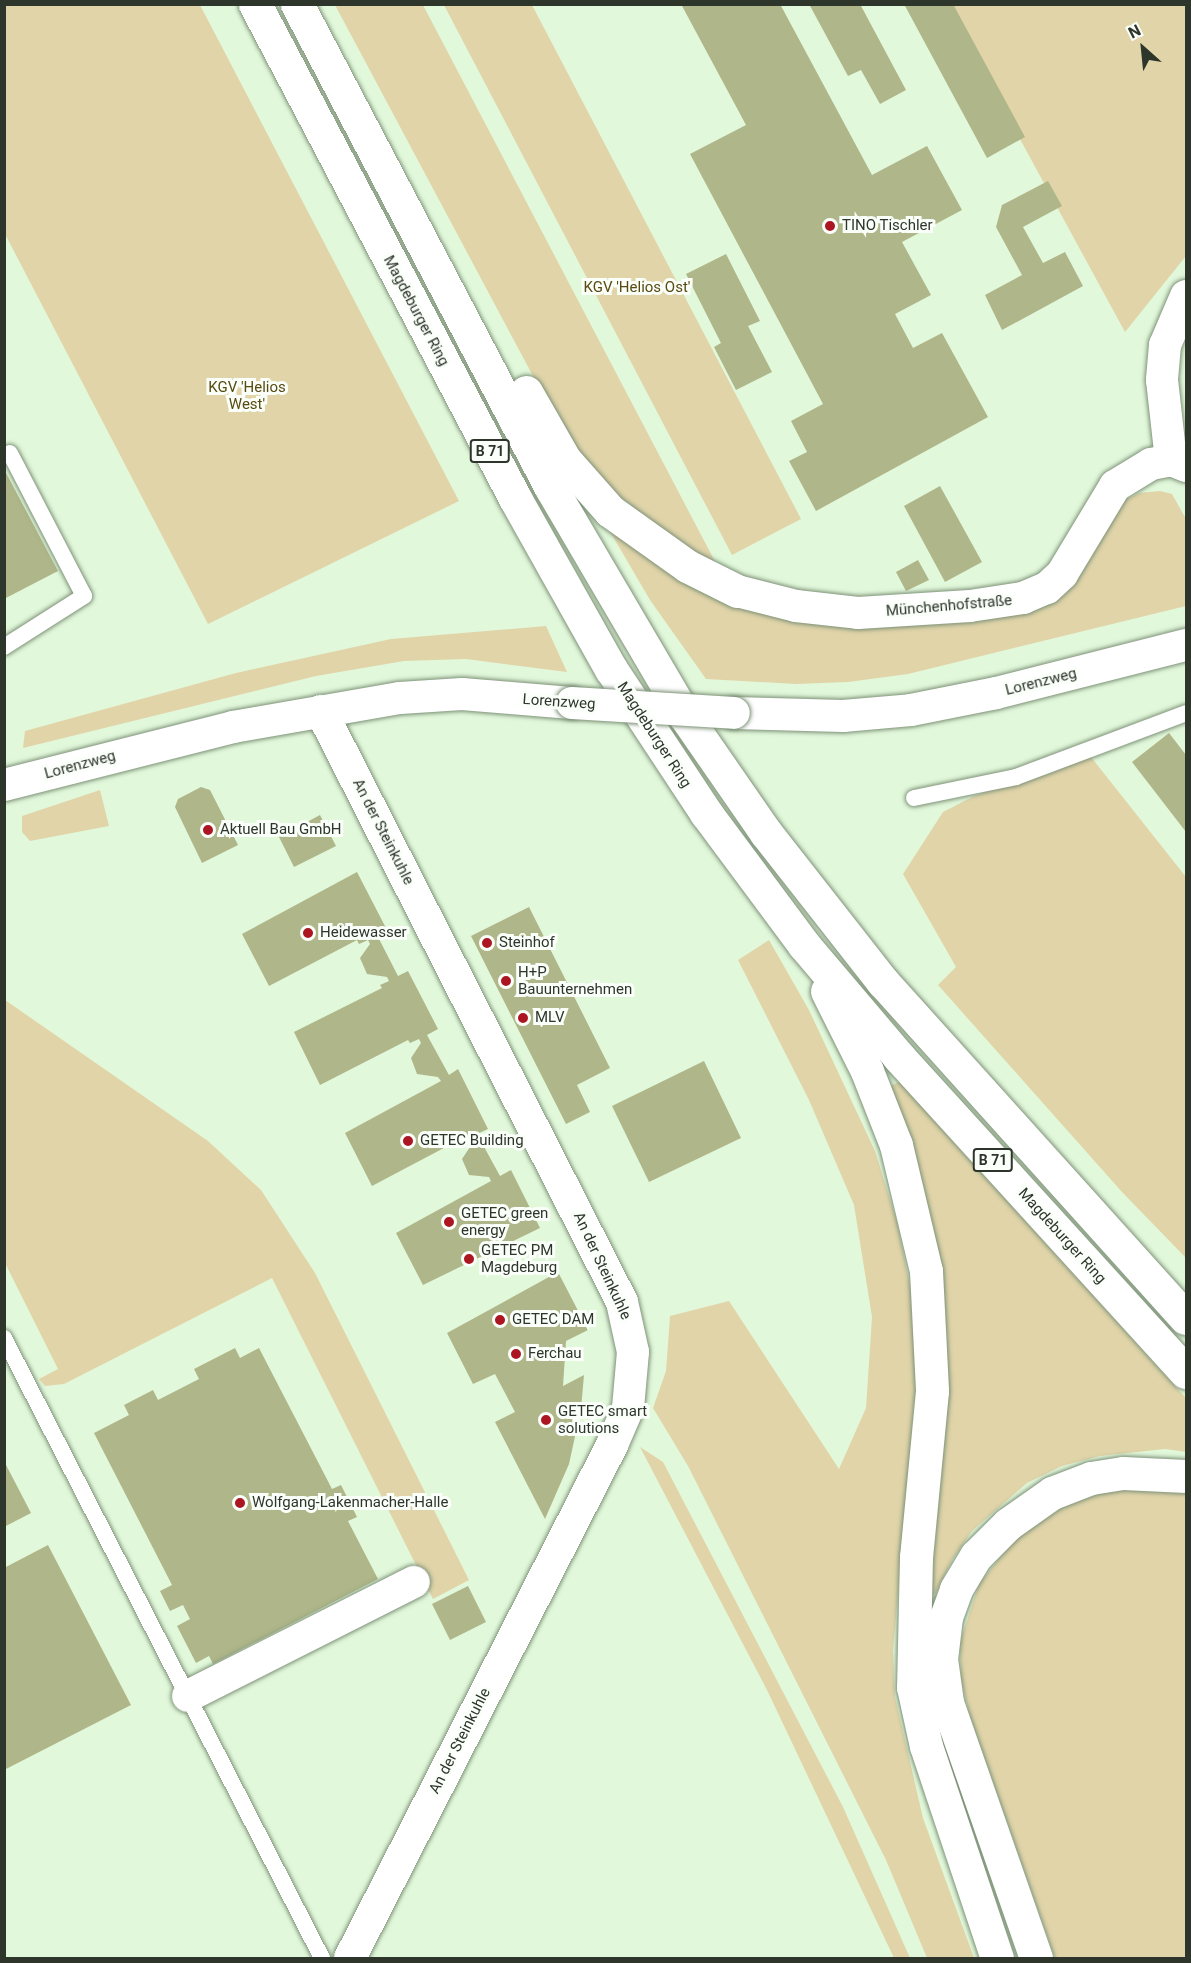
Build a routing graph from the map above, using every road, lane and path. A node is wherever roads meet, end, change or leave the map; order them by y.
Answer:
1 (255, 4) edge
2 (297, 4) edge
3 (433, 264) junction
4 (1186, 296) edge
5 (10, 453) dead end
6 (1179, 463) edge
7 (737, 591) joint
8 (1186, 645) edge
9 (4, 647) edge
10 (321, 711) junction
11 (1186, 713) edge
12 (4, 785) edge
13 (914, 798) dead end
14 (804, 945) junction
15 (1096, 1218) junction
16 (1186, 1289) edge
17 (1186, 1318) edge
18 (4, 1338) edge
19 (1186, 1372) edge
20 (1186, 1476) edge
21 (414, 1582) dead end
22 (188, 1696) junction
23 (322, 1959) edge
24 (350, 1959) edge
25 (998, 1959) edge
26 (1036, 1959) edge

1 - 14 highway, Magdeburger Ring / B 71
2 - 3 highway, B 71
3 - 7 highway
3 - 15 highway, B 71
4 - 6 street, Münchenhofstraße
5 - 9 lane
6 - 7 street, Münchenhofstraße
8 - 10 street, Lorenzweg, bridge
10 - 12 street, Lorenzweg
10 - 24 street, An der Steinkuhle
11 - 13 lane
14 - 19 highway, Magdeburger Ring / B 71
14 - 25 highway
15 - 16 highway
15 - 17 highway, B 71
18 - 22 lane
20 - 26 highway
21 - 22 street
22 - 23 lane

